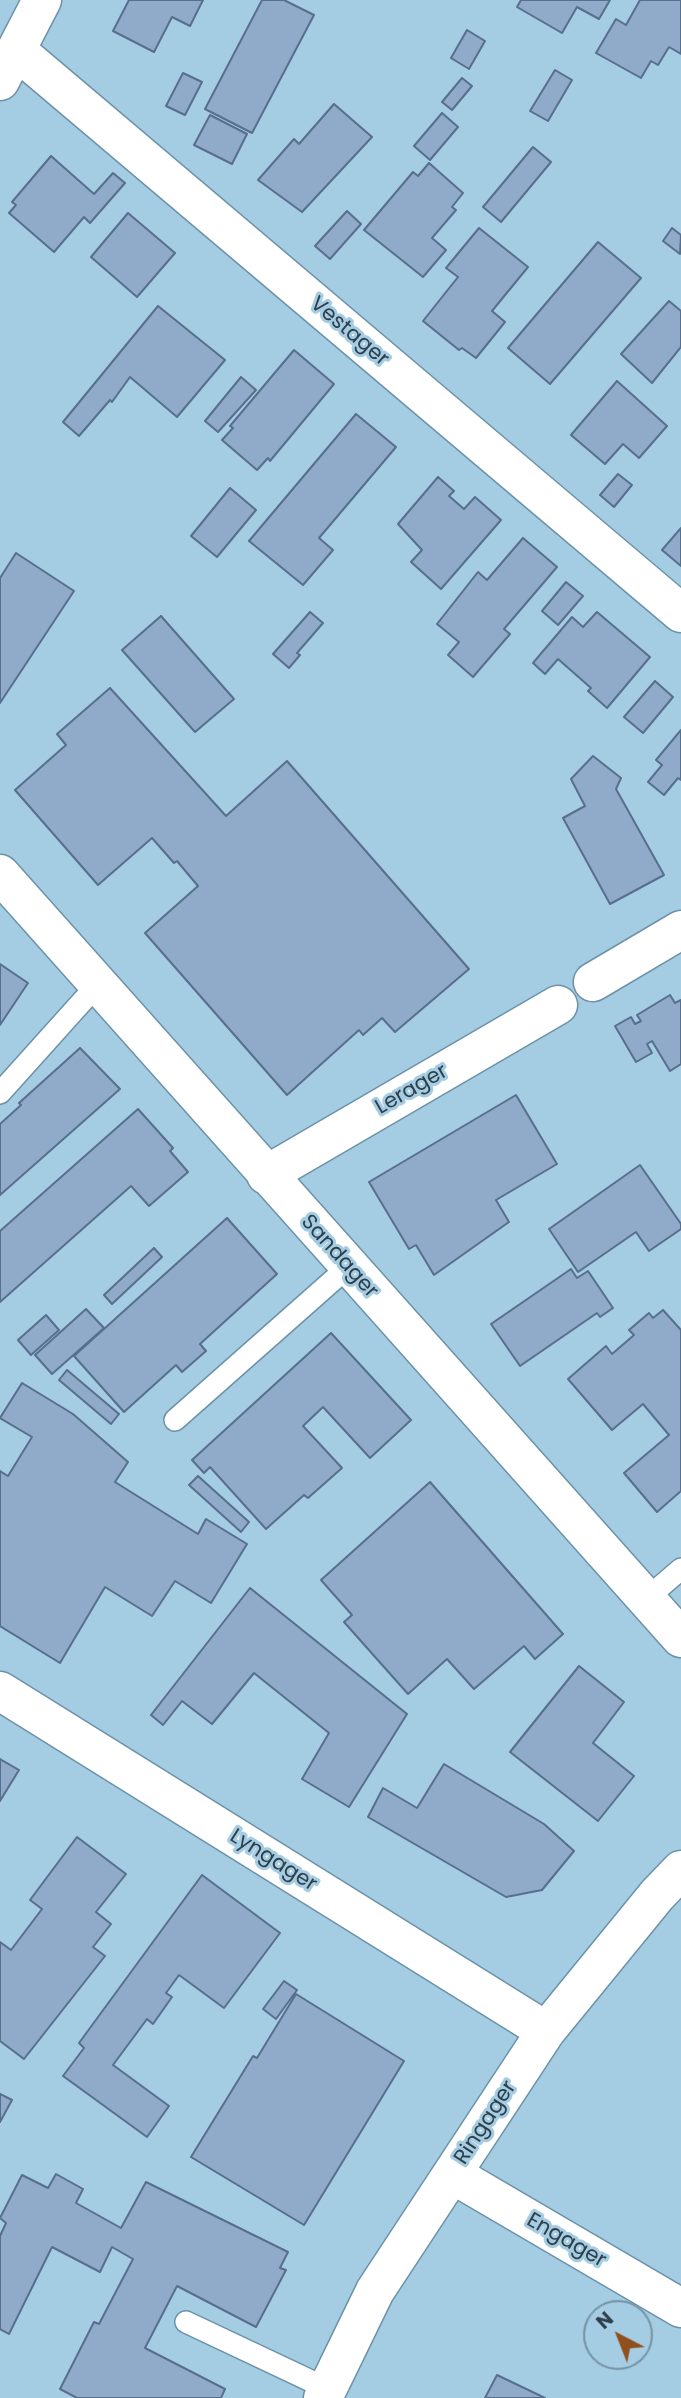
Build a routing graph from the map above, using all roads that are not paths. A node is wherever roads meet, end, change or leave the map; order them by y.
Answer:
1 (42, 0) edge
2 (8, 65) edge
3 (681, 613) edge
4 (0, 874) edge
5 (681, 930) edge
6 (593, 982) dead end
7 (97, 985) junction
8 (558, 1006) dead end
9 (0, 1093) edge
10 (266, 1175) junction
11 (348, 1267) junction
12 (175, 1420) dead end
13 (681, 1569) edge
14 (646, 1599) junction
15 (681, 1638) edge
16 (0, 1691) edge
17 (681, 1870) edge
18 (546, 2031) junction
19 (452, 2174) junction
20 (681, 2308) edge
21 (186, 2322) dead end
22 (326, 2393) edge

1 - 2 street
2 - 3 street, Vestager
4 - 7 street, Sandager
5 - 6 street
7 - 9 lane
7 - 10 street, Sandager
8 - 10 street, Lerager
10 - 11 street, Sandager
11 - 12 lane
11 - 14 street, Sandager
13 - 14 lane
14 - 15 street, Sandager
16 - 18 street, Lyngager
17 - 18 street, Ringager
18 - 19 street, Ringager
19 - 20 street, Engager
19 - 22 street, Ringager
21 - 22 lane

